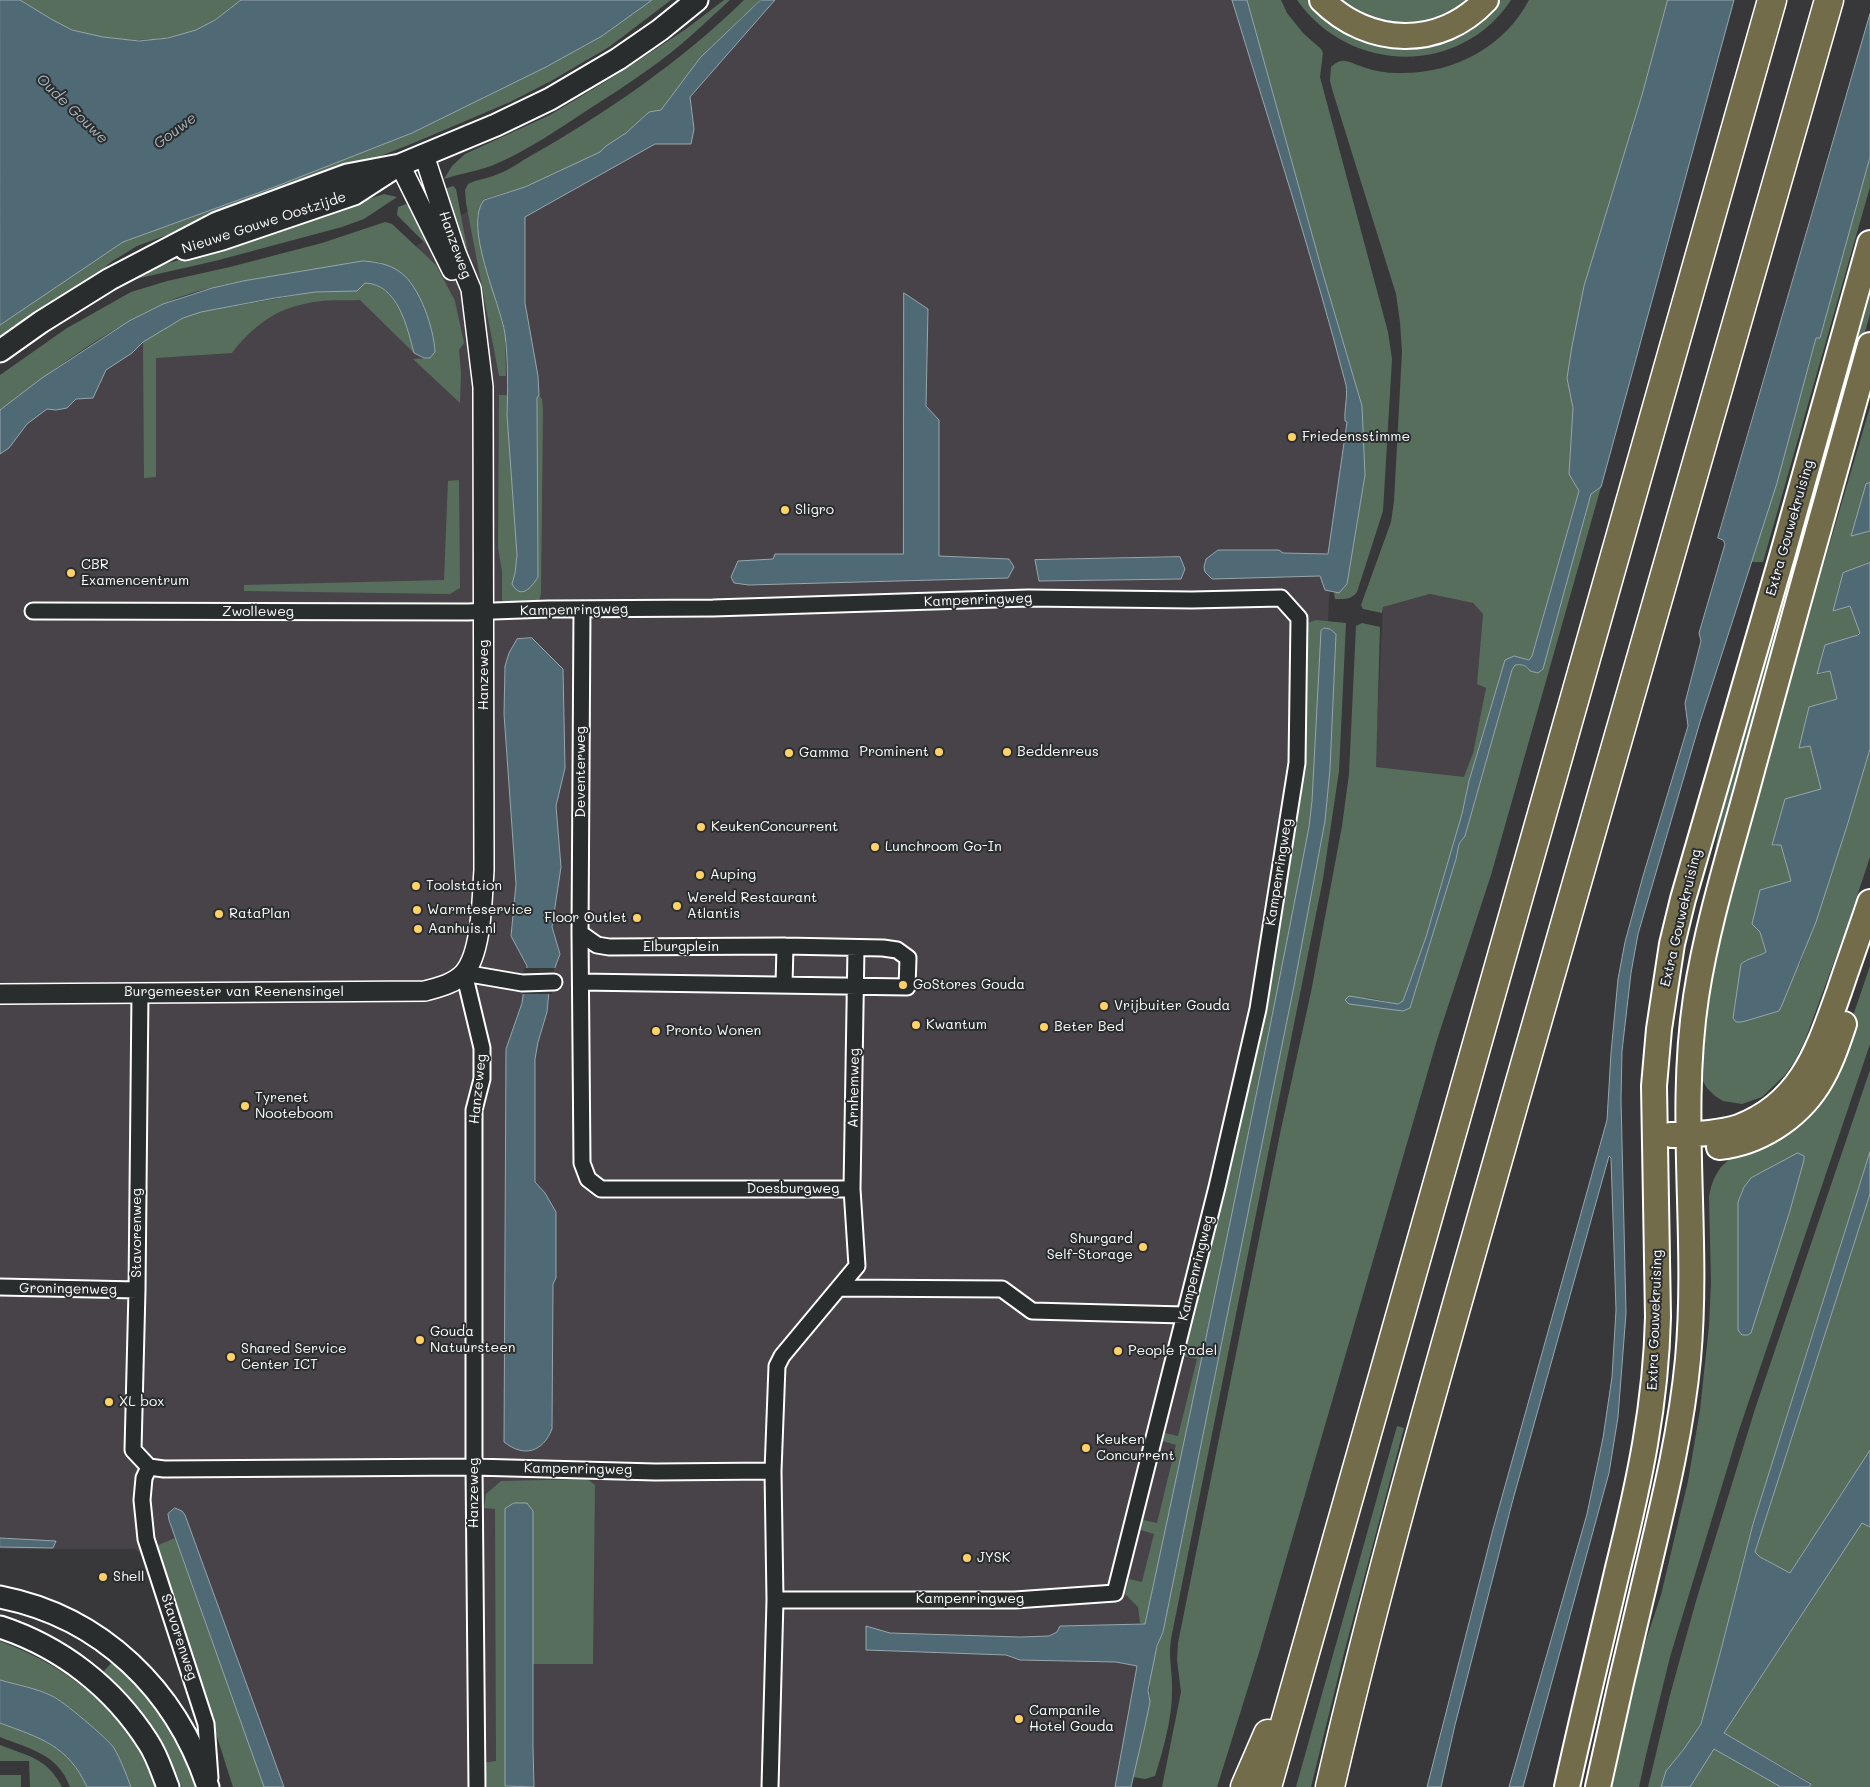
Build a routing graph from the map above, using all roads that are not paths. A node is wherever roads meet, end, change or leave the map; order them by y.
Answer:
1 (697, 0) edge
2 (1322, 0) edge
3 (1486, 0) edge
4 (1772, 0) edge
5 (1829, 0) edge
6 (424, 155) junction
7 (400, 165) junction
8 (1870, 243) edge
9 (478, 336) junction
10 (1870, 345) edge
11 (0, 350) edge
12 (582, 610) junction
13 (33, 611) dead end
14 (483, 612) junction
15 (1870, 902) edge
16 (580, 933) junction
17 (785, 946) junction
18 (856, 948) junction
19 (1870, 949) edge
20 (464, 973) junction
21 (554, 982) dead end
22 (581, 982) junction
23 (784, 985) junction
24 (856, 986) junction
25 (140, 992) junction
26 (0, 994) edge
27 (1654, 1135) junction
28 (1687, 1141) junction
29 (852, 1189) junction
30 (0, 1287) edge
31 (840, 1288) junction
32 (137, 1290) junction
33 (1184, 1315) junction
34 (149, 1467) junction
35 (474, 1467) junction
36 (773, 1471) junction
37 (0, 1597) edge
38 (775, 1600) junction
39 (0, 1627) edge
40 (1311, 1634) junction
41 (168, 1787) edge
42 (209, 1787) edge
43 (477, 1787) edge
44 (770, 1787) edge
45 (1245, 1787) edge
46 (1267, 1787) edge
47 (1330, 1787) edge
48 (1568, 1787) edge
49 (1598, 1787) edge

1 - 6 main road, Nieuwe Gouwe Oostzijde
2 - 3 main road
4 - 40 highway
5 - 47 highway
6 - 7 main road, Nieuwe Gouwe Oostzijde
6 - 9 street, Hanzeweg
7 - 9 street, Hanzeweg
7 - 11 main road, Nieuwe Gouwe Oostzijde
8 - 27 main road, Extra Gouwekruising
9 - 14 street, Hanzeweg
10 - 28 main road, Extra Gouwekruising
12 - 14 street, Kampenringweg
12 - 16 street, Deventerweg
12 - 33 street, Kampenringweg
13 - 14 street, Zwolleweg
14 - 20 street, Hanzeweg
15 - 28 main road
16 - 17 street, Elburgplein
16 - 22 street, Doesburgweg
17 - 18 street, Elburgplein
17 - 23 street
18 - 24 street
18 - 24 street, Elburgplein
19 - 28 main road
20 - 21 street
20 - 25 street, Burgemeester van Reenensingel
20 - 35 street, Hanzeweg
22 - 23 street, Elburgplein
22 - 29 street, Doesburgweg
23 - 24 street, Elburgplein
24 - 29 street, Arnhemweg
25 - 26 street, Burgemeester van Reenensingel
25 - 32 street, Stavorenweg
27 - 28 main road
27 - 48 main road, Extra Gouwekruising
28 - 49 main road, Extra Gouwekruising
29 - 31 street, Doesburgweg
30 - 32 street, Groningenweg
31 - 33 street
31 - 36 street
32 - 34 street, Stavorenweg
33 - 38 street, Kampenringweg
34 - 35 street
34 - 42 street, Stavorenweg
35 - 36 street, Kampenringweg
35 - 43 street, Hanzeweg
36 - 38 street
37 - 42 main road
38 - 44 street
39 - 41 main road
40 - 45 highway
40 - 46 highway

